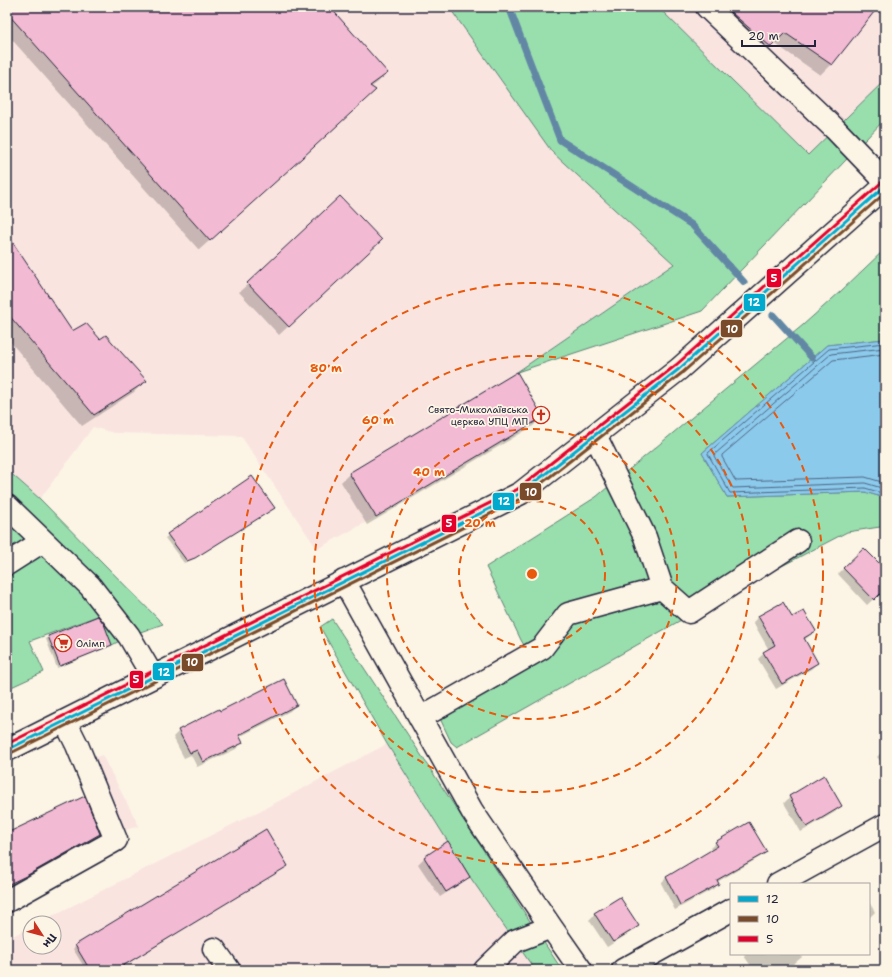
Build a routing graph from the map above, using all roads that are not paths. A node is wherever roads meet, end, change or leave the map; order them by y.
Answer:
1 (707, 7) edge
2 (885, 181) edge
3 (885, 186) edge
4 (595, 435) junction
5 (7, 506) edge
6 (43, 541) junction
7 (798, 541) dead end
8 (7, 564) edge
9 (344, 581) junction
10 (662, 588) junction
11 (152, 677) junction
12 (420, 718) junction
13 (65, 721) junction
14 (7, 750) edge
15 (885, 825) edge
16 (780, 883) edge
17 (7, 901) edge
18 (730, 911) edge
19 (551, 927) junction
20 (214, 949) dead end
21 (229, 970) edge
22 (485, 970) edge
23 (581, 970) edge
24 (623, 970) edge

1 - 2 street
3 - 4 street
4 - 9 street
4 - 10 street
5 - 6 street
6 - 8 street
6 - 11 street
7 - 10 street
9 - 11 street
9 - 12 street
10 - 12 street
11 - 13 street
12 - 19 street
13 - 14 street
13 - 17 street
15 - 16 street
18 - 24 street
19 - 22 street
19 - 23 street
20 - 21 street

